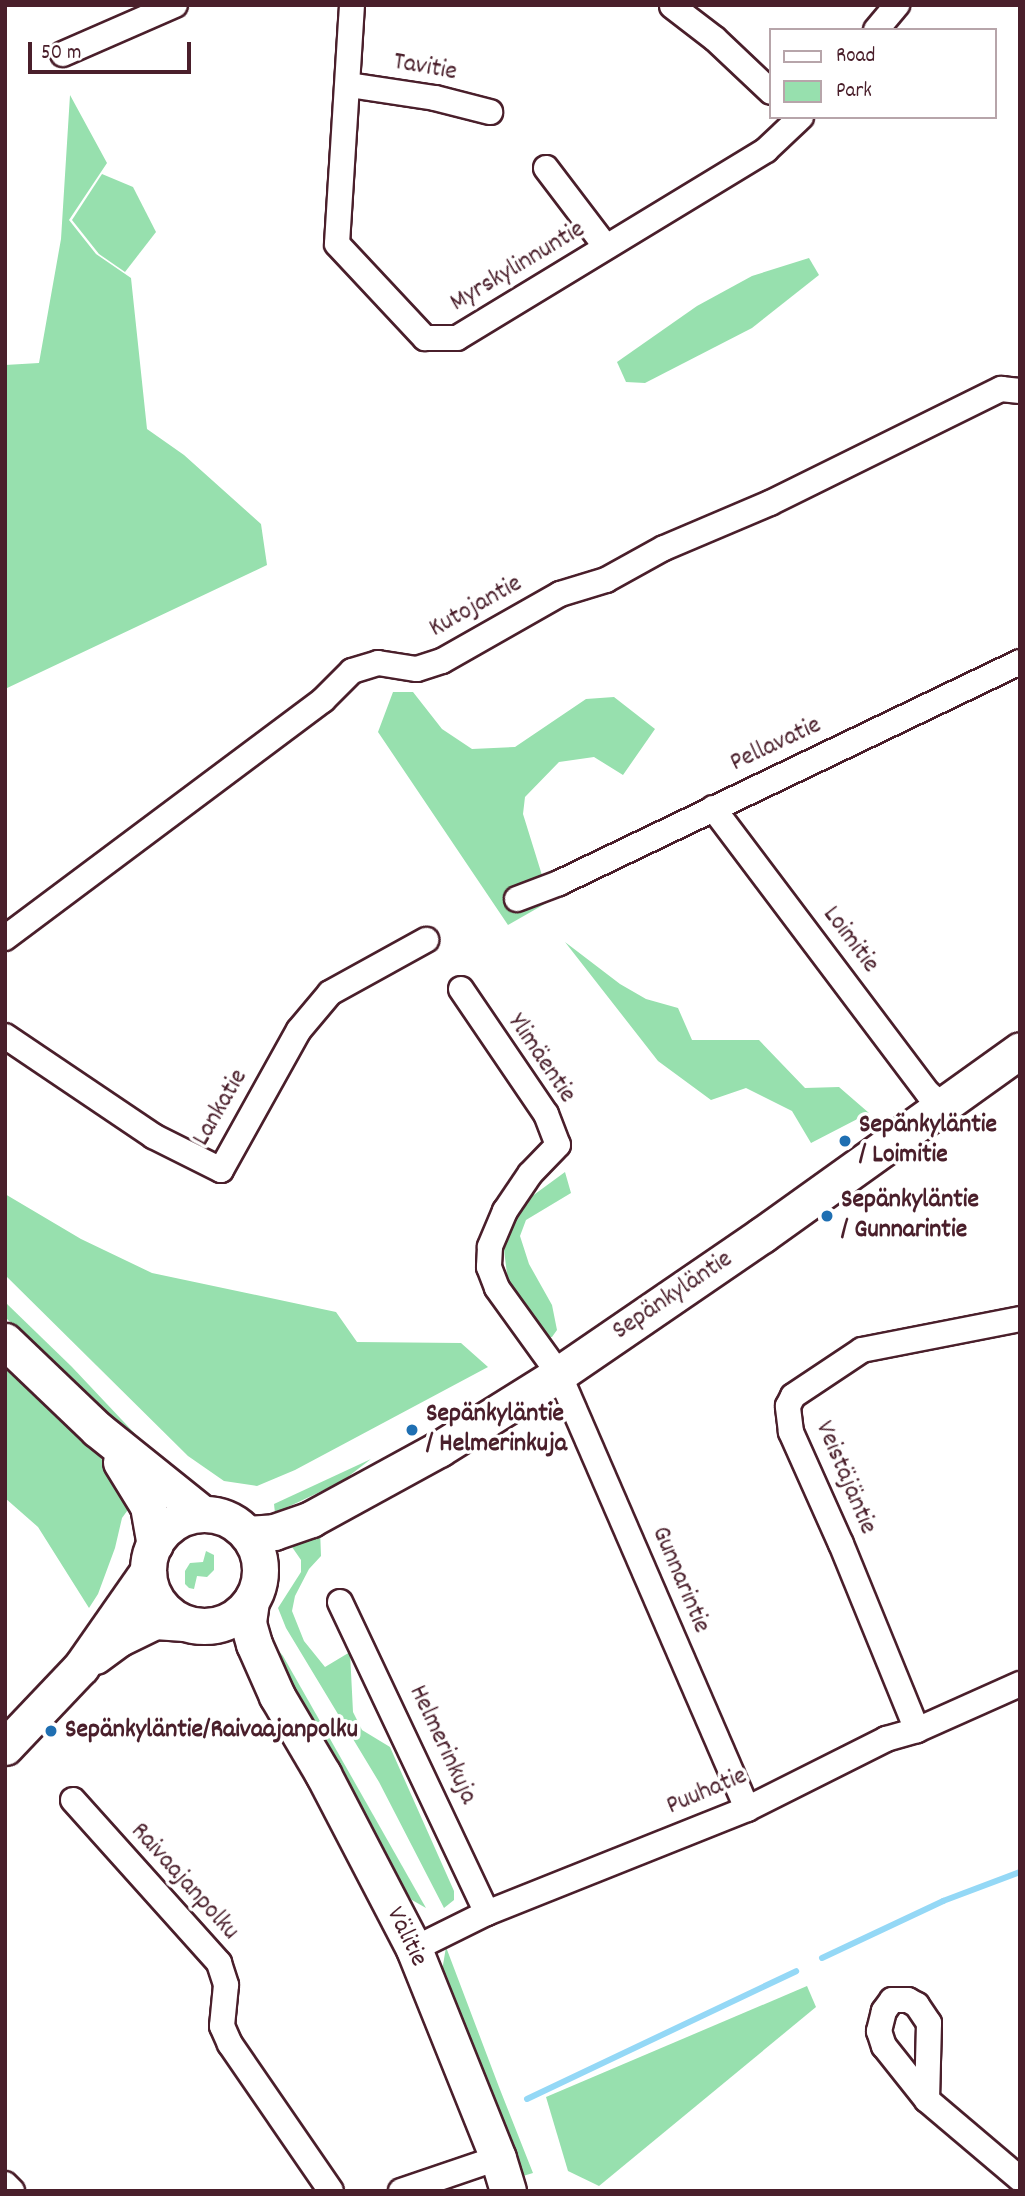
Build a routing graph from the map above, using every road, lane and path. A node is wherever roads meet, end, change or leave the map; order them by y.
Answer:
1 (175, 5) edge
2 (352, 5) edge
3 (897, 5) edge
4 (672, 6) edge
5 (878, 28) edge
6 (63, 54) dead end
7 (349, 85) junction
8 (769, 90) edge
9 (490, 112) dead end
10 (799, 119) edge
11 (546, 168) dead end
12 (606, 247) junction
13 (1020, 391) edge
14 (1020, 662) edge
15 (713, 808) junction
16 (517, 899) dead end
17 (5, 938) edge
18 (425, 940) dead end
19 (460, 989) dead end
20 (5, 1036) edge
21 (1020, 1050) edge
22 (942, 1105) junction
23 (1020, 1319) edge
24 (5, 1341) edge
25 (559, 1374) junction
26 (97, 1429) junction
27 (202, 1513) junction
28 (311, 1519) junction
29 (247, 1534) junction
30 (151, 1557) junction
31 (255, 1590) junction
32 (340, 1602) dead end
33 (194, 1625) junction
34 (81, 1667) junction
35 (1020, 1684) edge
36 (277, 1696) junction
37 (917, 1730) junction
38 (7, 1743) edge
39 (73, 1800) dead end
40 (747, 1809) junction
41 (487, 1913) junction
42 (414, 1949) junction
43 (927, 2101) dead end
44 (503, 2175) edge
45 (1020, 2179) edge
46 (5, 2184) edge
47 (12, 2191) edge
48 (331, 2191) edge
49 (401, 2191) edge

1 - 6 street
2 - 7 street, Myrskylinnuntie
3 - 5 street
4 - 8 street
7 - 9 street, Tavitie
7 - 12 street, Myrskylinnuntie
10 - 12 street, Myrskylinnuntie
11 - 12 street
13 - 17 street, Kutojantie
14 - 15 street, Pellavatie
15 - 16 street, Pellavatie
15 - 22 street, Loimitie
18 - 20 street, Lankatie
19 - 25 street, Ylimäentie
21 - 22 main road, Sepänkyläntie
22 - 25 main road, Sepänkyläntie
23 - 37 street, Veistäjäntie
24 - 26 main road
25 - 28 main road, Sepänkyläntie
25 - 40 street, Gunnarintie
26 - 27 main road
26 - 30 main road
27 - 29 main road
27 - 30 main road
28 - 29 main road, Sepänkyläntie
28 - 31 main road, Sepänkyläntie
29 - 31 main road
30 - 33 main road
30 - 34 main road
31 - 33 main road
31 - 36 main road, Välitie
32 - 41 street, Helmerinkuja
33 - 34 main road
33 - 36 main road, Välitie
34 - 38 main road
35 - 37 street, Puuhatie
36 - 42 main road, Välitie
37 - 40 street, Puuhatie
39 - 48 street, Raivaajanpolku
40 - 41 street, Puuhatie
41 - 42 street, Puuhatie
42 - 44 main road, Välitie
43 - 45 street
44 - 49 street
46 - 47 street

